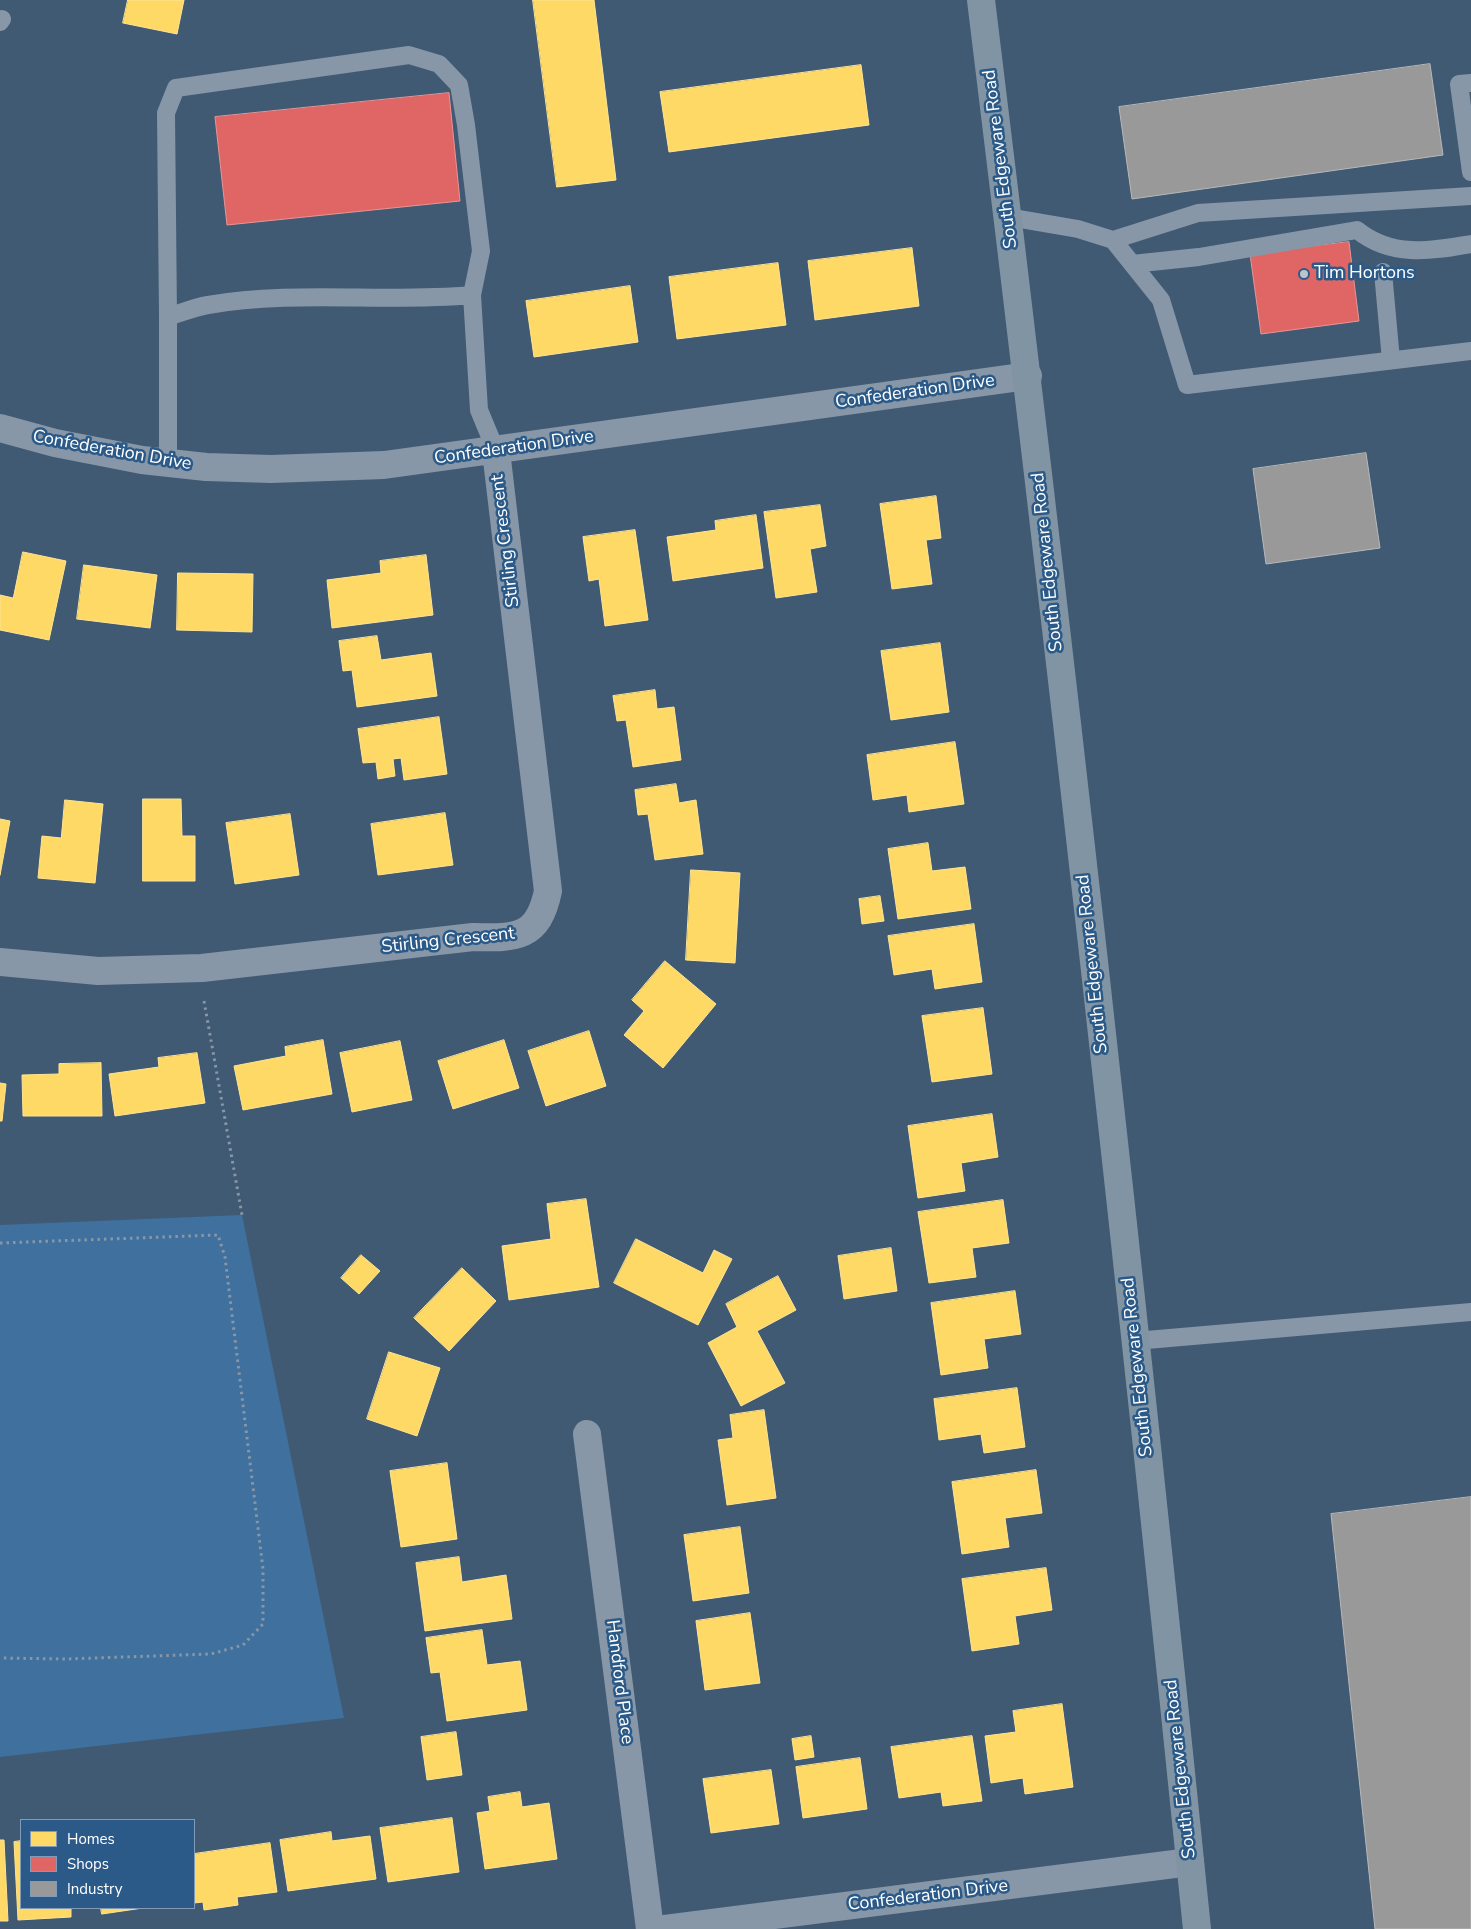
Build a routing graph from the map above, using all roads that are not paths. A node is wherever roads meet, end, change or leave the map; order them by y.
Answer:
1 (981, 0) edge
2 (1471, 83) edge
3 (1471, 172) edge
4 (1471, 196) edge
5 (1008, 217) junction
6 (1113, 240) junction
7 (1471, 244) edge
8 (1132, 264) junction
9 (1383, 272) dead end
10 (472, 295) junction
11 (168, 317) junction
12 (1471, 351) edge
13 (1392, 360) junction
14 (1028, 376) junction
15 (0, 428) edge
16 (496, 451) junction
17 (168, 463) junction
18 (0, 962) edge
19 (1471, 1312) edge
20 (1135, 1342) junction
21 (587, 1434) dead end
22 (1190, 1862) junction
23 (650, 1929) edge
24 (665, 1929) edge
25 (1197, 1929) edge

1 - 5 main road, South Edgeware Road
2 - 3 lane
4 - 6 lane
5 - 6 lane
5 - 14 main road, South Edgeware Road
6 - 8 lane
7 - 8 lane
8 - 13 lane
9 - 13 lane
10 - 11 lane
10 - 11 lane
10 - 16 lane
11 - 17 lane
12 - 13 lane
14 - 16 street, Confederation Drive
14 - 20 main road, South Edgeware Road
15 - 17 street, Confederation Drive
16 - 17 street, Confederation Drive
16 - 18 street, Stirling Crescent
19 - 20 lane
20 - 22 main road, South Edgeware Road
21 - 23 street, Handford Place
22 - 24 street, Confederation Drive
22 - 25 main road, South Edgeware Road

